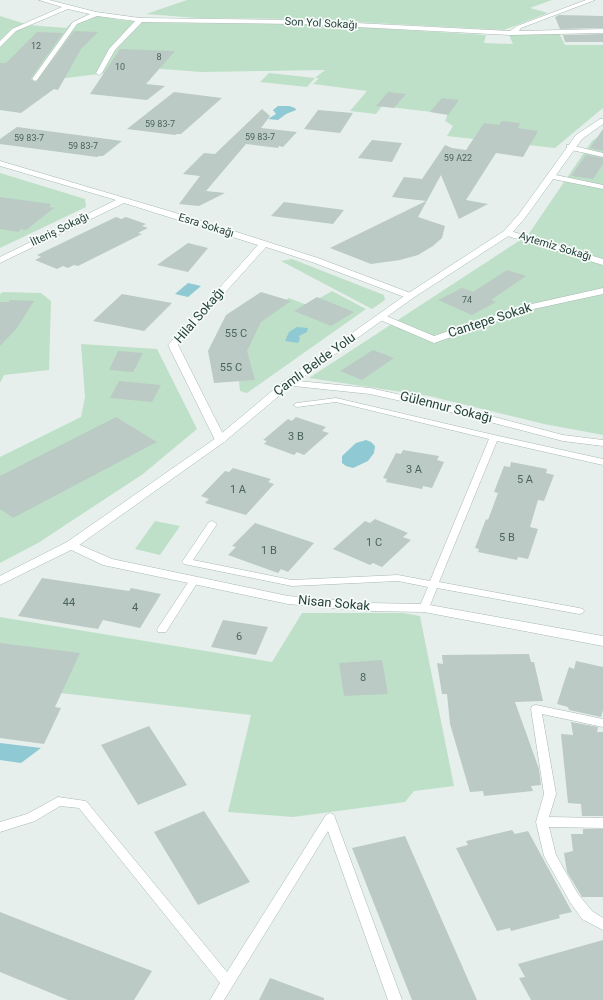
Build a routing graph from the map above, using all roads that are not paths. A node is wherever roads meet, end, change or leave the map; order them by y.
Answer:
1 (42, 0) edge
2 (592, 0) edge
3 (67, 6) junction
4 (96, 14) junction
5 (140, 20) junction
6 (603, 31) edge
7 (513, 33) junction
8 (0, 45) edge
9 (99, 73) dead end
10 (35, 79) dead end
11 (603, 121) edge
12 (570, 147) junction
13 (603, 155) edge
14 (0, 163) edge
15 (551, 176) junction
16 (602, 186) edge
17 (120, 201) junction
18 (507, 233) junction
19 (264, 244) junction
20 (0, 260) edge
21 (603, 262) edge
22 (603, 292) edge
23 (410, 296) junction
24 (381, 317) junction
25 (288, 383) junction
26 (297, 406) dead end
27 (494, 438) junction
28 (220, 440) junction
29 (603, 443) edge
30 (603, 462) edge
31 (212, 524) dead end
32 (71, 545) junction
33 (194, 580) junction
34 (0, 581) edge
35 (433, 586) junction
36 (424, 608) junction
37 (579, 611) dead end
38 (162, 630) dead end
39 (603, 641) edge
40 (603, 723) edge
41 (542, 822) junction
42 (603, 823) edge
43 (0, 827) edge
44 (587, 915) junction
45 (603, 915) edge
46 (603, 925) edge
47 (227, 982) junction
48 (217, 1000) edge
49 (395, 1000) edge

1 - 3 street, Son Yol Sokağı
2 - 7 street
3 - 4 street, Son Yol Sokağı
3 - 8 street
4 - 5 street, Son Yol Sokağı
4 - 10 street
5 - 7 street, Son Yol Sokağı
5 - 9 street
6 - 7 street, Son Yol Sokağı
11 - 12 street, Çamlı Belde Yolu
12 - 13 street
12 - 15 street, Çamlı Belde Yolu
14 - 17 street, Esra Sokağı
15 - 16 street
15 - 18 street, Çamlı Belde Yolu
17 - 19 street, Esra Sokağı
17 - 20 street, İlteriş Sokağı
18 - 21 street, Aytemiz Sokağı
18 - 23 street, Çamlı Belde Yolu
19 - 23 street, Esra Sokağı
19 - 28 street, Hilal Sokağı
22 - 24 street, Cantepe Sokak
23 - 24 street, Çamlı Belde Yolu
24 - 25 street, Çamlı Belde Yolu
25 - 28 street, Çamlı Belde Yolu
25 - 29 street, Gülennur Sokağı
26 - 27 lane
27 - 30 lane
27 - 35 lane
28 - 32 street, Çamlı Belde Yolu
31 - 35 lane
32 - 33 street, Nisan Sokak
32 - 34 street, Çamlı Belde Yolu
33 - 36 street, Nisan Sokak
33 - 38 lane
35 - 36 lane
35 - 37 lane
36 - 39 street, Nisan Sokak
40 - 41 lane
41 - 42 lane
41 - 44 lane
43 - 47 lane
44 - 45 lane
44 - 46 lane
47 - 48 lane
47 - 49 lane

